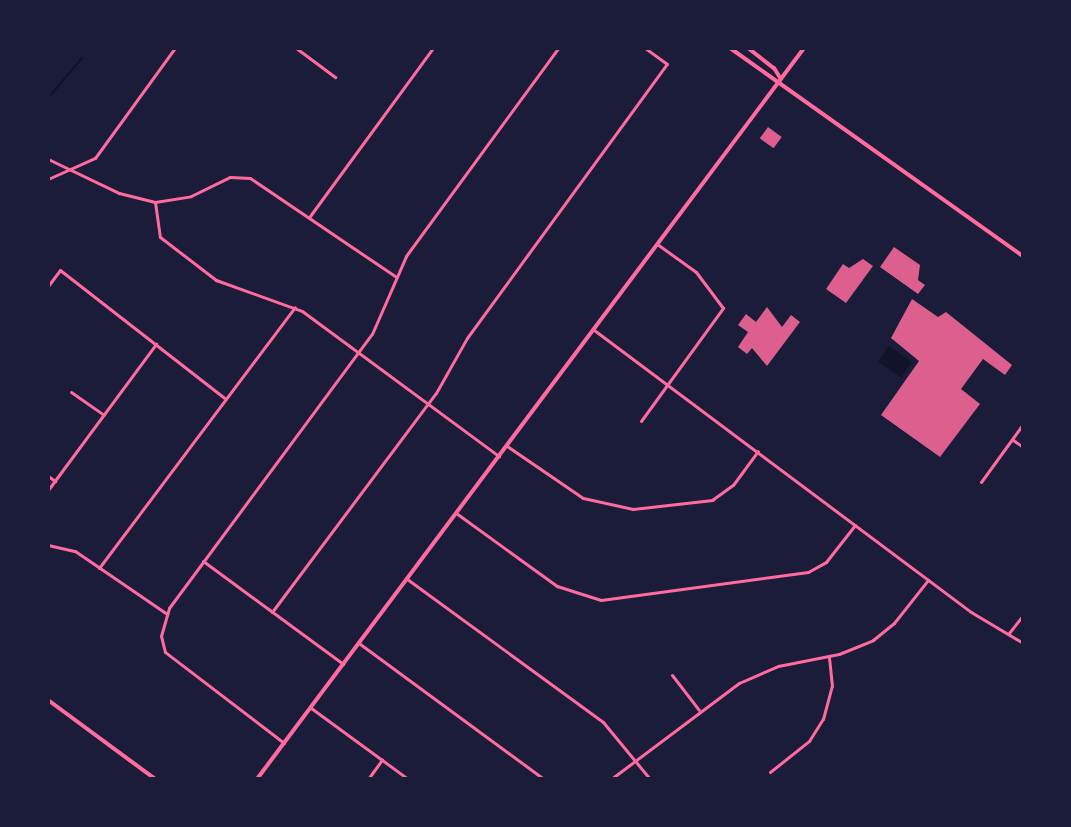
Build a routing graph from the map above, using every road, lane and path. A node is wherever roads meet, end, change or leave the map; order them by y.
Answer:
1 (175, 48) edge
2 (296, 48) edge
3 (433, 48) edge
4 (558, 48) edge
5 (645, 48) edge
6 (730, 48) edge
7 (748, 48) edge
8 (804, 48) edge
9 (335, 77) dead end
10 (781, 79) junction
11 (48, 159) edge
12 (74, 171) junction
13 (48, 179) edge
14 (155, 202) junction
15 (309, 217) junction
16 (657, 244) junction
17 (1023, 256) edge
18 (395, 276) junction
19 (48, 286) edge
20 (295, 307) junction
21 (593, 330) junction
22 (156, 344) junction
23 (359, 352) junction
24 (668, 384) junction
25 (71, 392) dead end
26 (226, 399) junction
27 (428, 403) junction
28 (104, 415) junction
29 (641, 421) dead end
30 (1023, 424) edge
31 (1012, 439) junction
32 (507, 446) junction
33 (1023, 447) edge
34 (759, 450) junction
35 (499, 456) junction
36 (48, 476) edge
37 (55, 481) junction
38 (981, 482) dead end
39 (48, 490) edge
40 (456, 513) junction
41 (857, 524) junction
42 (48, 545) edge
43 (203, 561) junction
44 (99, 568) junction
45 (407, 579) junction
46 (928, 580) junction
47 (272, 612) junction
48 (167, 614) junction
49 (1023, 615) edge
50 (1009, 633) junction
51 (359, 643) junction
52 (1023, 643) edge
53 (829, 656) junction
54 (343, 664) junction
55 (672, 675) dead end
56 (48, 700) edge
57 (310, 708) junction
58 (699, 710) junction
59 (284, 743) junction
60 (382, 760) junction
61 (635, 760) junction
62 (770, 772) dead end
63 (155, 779) edge
64 (257, 779) edge
65 (368, 779) edge
66 (408, 779) edge
67 (544, 779) edge
68 (611, 779) edge
69 (650, 779) edge

1 - 12 street
2 - 9 street
3 - 15 street
4 - 18 street
5 - 27 street
6 - 10 main road
7 - 10 main road
8 - 10 main road
10 - 16 main road
10 - 17 main road
11 - 12 street
12 - 13 street
12 - 14 street
14 - 15 street
14 - 20 street
15 - 18 street
16 - 21 main road
16 - 24 street
18 - 23 street
19 - 22 street
20 - 23 street
20 - 26 street
21 - 24 street
21 - 32 main road
22 - 26 street
22 - 28 street
23 - 27 street
23 - 43 street
24 - 29 street
24 - 34 street
25 - 28 street
26 - 44 street
27 - 35 street
27 - 47 street
28 - 37 street
30 - 31 street
31 - 33 street
31 - 38 street
32 - 34 street
32 - 35 main road
34 - 41 street
35 - 40 main road
36 - 37 street
37 - 39 street
40 - 41 street
40 - 45 main road
41 - 46 street
42 - 44 street
43 - 47 street
43 - 48 street
44 - 48 street
45 - 51 main road
45 - 61 street
46 - 50 street
46 - 53 street
47 - 54 street
48 - 59 street
49 - 50 street
50 - 52 street
51 - 54 main road
51 - 67 street
53 - 58 street
53 - 62 street
54 - 57 main road
55 - 58 street
56 - 63 main road
57 - 59 main road
57 - 60 street
58 - 61 street
59 - 64 main road
60 - 65 street
60 - 66 street
61 - 68 street
61 - 69 street

